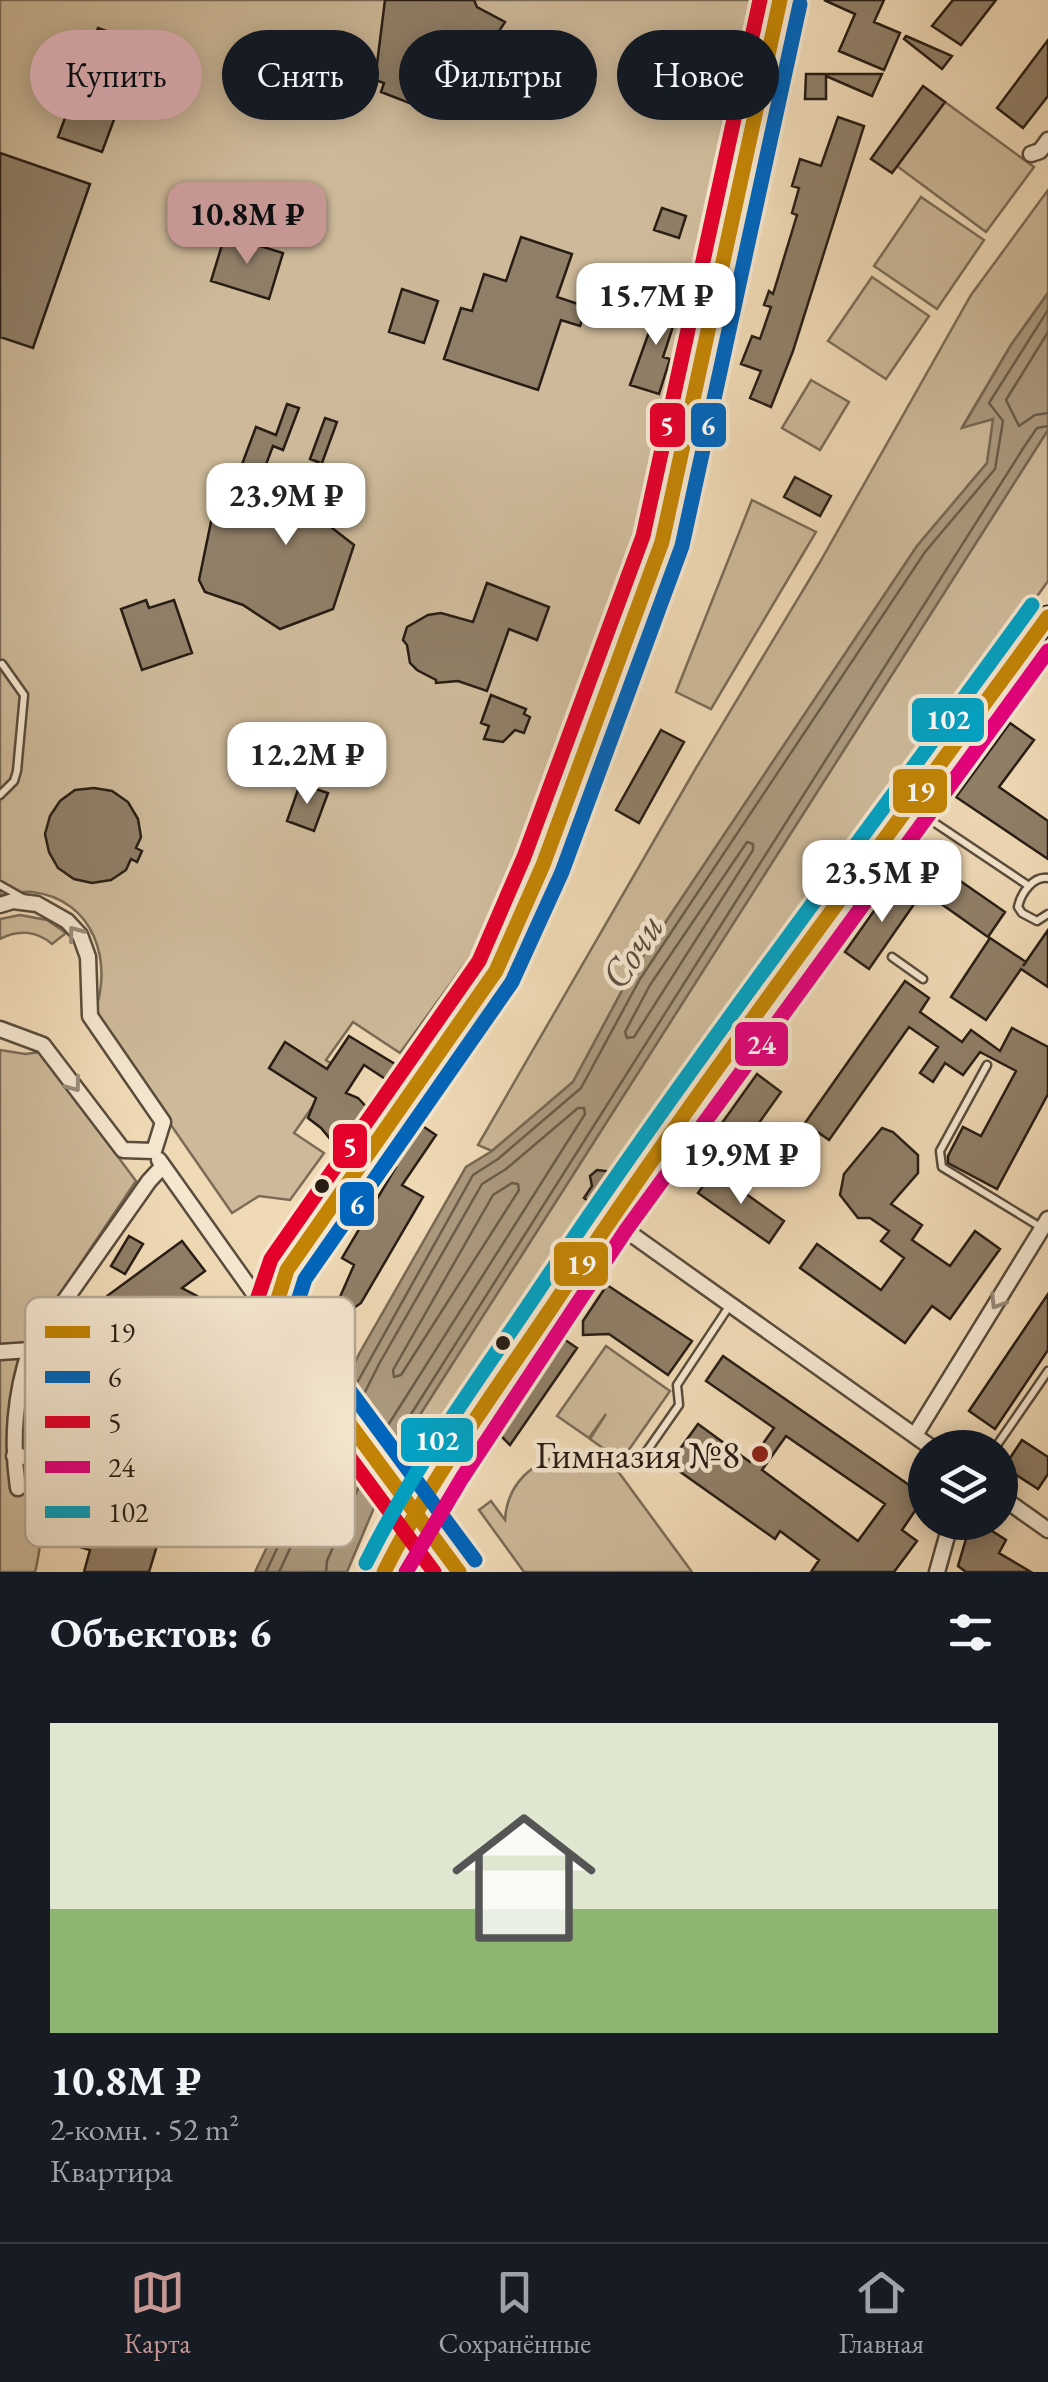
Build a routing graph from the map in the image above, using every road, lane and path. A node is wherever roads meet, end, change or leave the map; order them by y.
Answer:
1 (778, 7) edge
2 (1048, 140) edge
3 (1031, 154) dead end
4 (1048, 616) edge
5 (2, 664) edge
6 (0, 795) edge
7 (910, 806) junction
8 (1048, 878) edge
9 (0, 885) edge
10 (1029, 886) junction
11 (28, 901) junction
12 (0, 904) edge
13 (1048, 914) edge
14 (892, 957) dead end
15 (923, 979) dead end
16 (0, 1029) edge
17 (987, 1065) dead end
18 (154, 1151) junction
19 (162, 1167) junction
20 (610, 1219) junction
21 (1046, 1224) edge
22 (67, 1297) edge
23 (256, 1297) edge
24 (278, 1297) edge
25 (731, 1304) junction
26 (25, 1350) edge
27 (0, 1352) edge
28 (25, 1364) edge
29 (1048, 1371) edge
30 (908, 1430) edge
31 (918, 1430) edge
32 (1008, 1430) edge
33 (355, 1432) edge
34 (14, 1456) junction
35 (25, 1457) edge
36 (642, 1458) dead end
37 (18, 1488) dead end
38 (1018, 1509) edge
39 (1048, 1530) edge
40 (946, 1540) edge
41 (459, 1571) edge
42 (384, 1572) edge
43 (938, 1572) edge

1 - 24 main road
2 - 3 street
4 - 7 main road
5 - 6 lane
7 - 10 lane
7 - 20 main road
8 - 10 lane
9 - 11 lane
10 - 13 lane
11 - 12 street
18 -> 11 street
14 - 15 lane
16 -> 18 street
17 - 21 lane
18 - 19 street
19 - 22 street
19 - 23 street
20 - 25 street
20 - 42 main road
21 -> 31 street
25 - 30 street
25 - 36 lane
26 - 27 street
28 - 34 street
29 - 32 lane
33 - 41 main road, bridge
34 - 35 street
34 - 37 street
38 - 39 street
40 - 43 street

